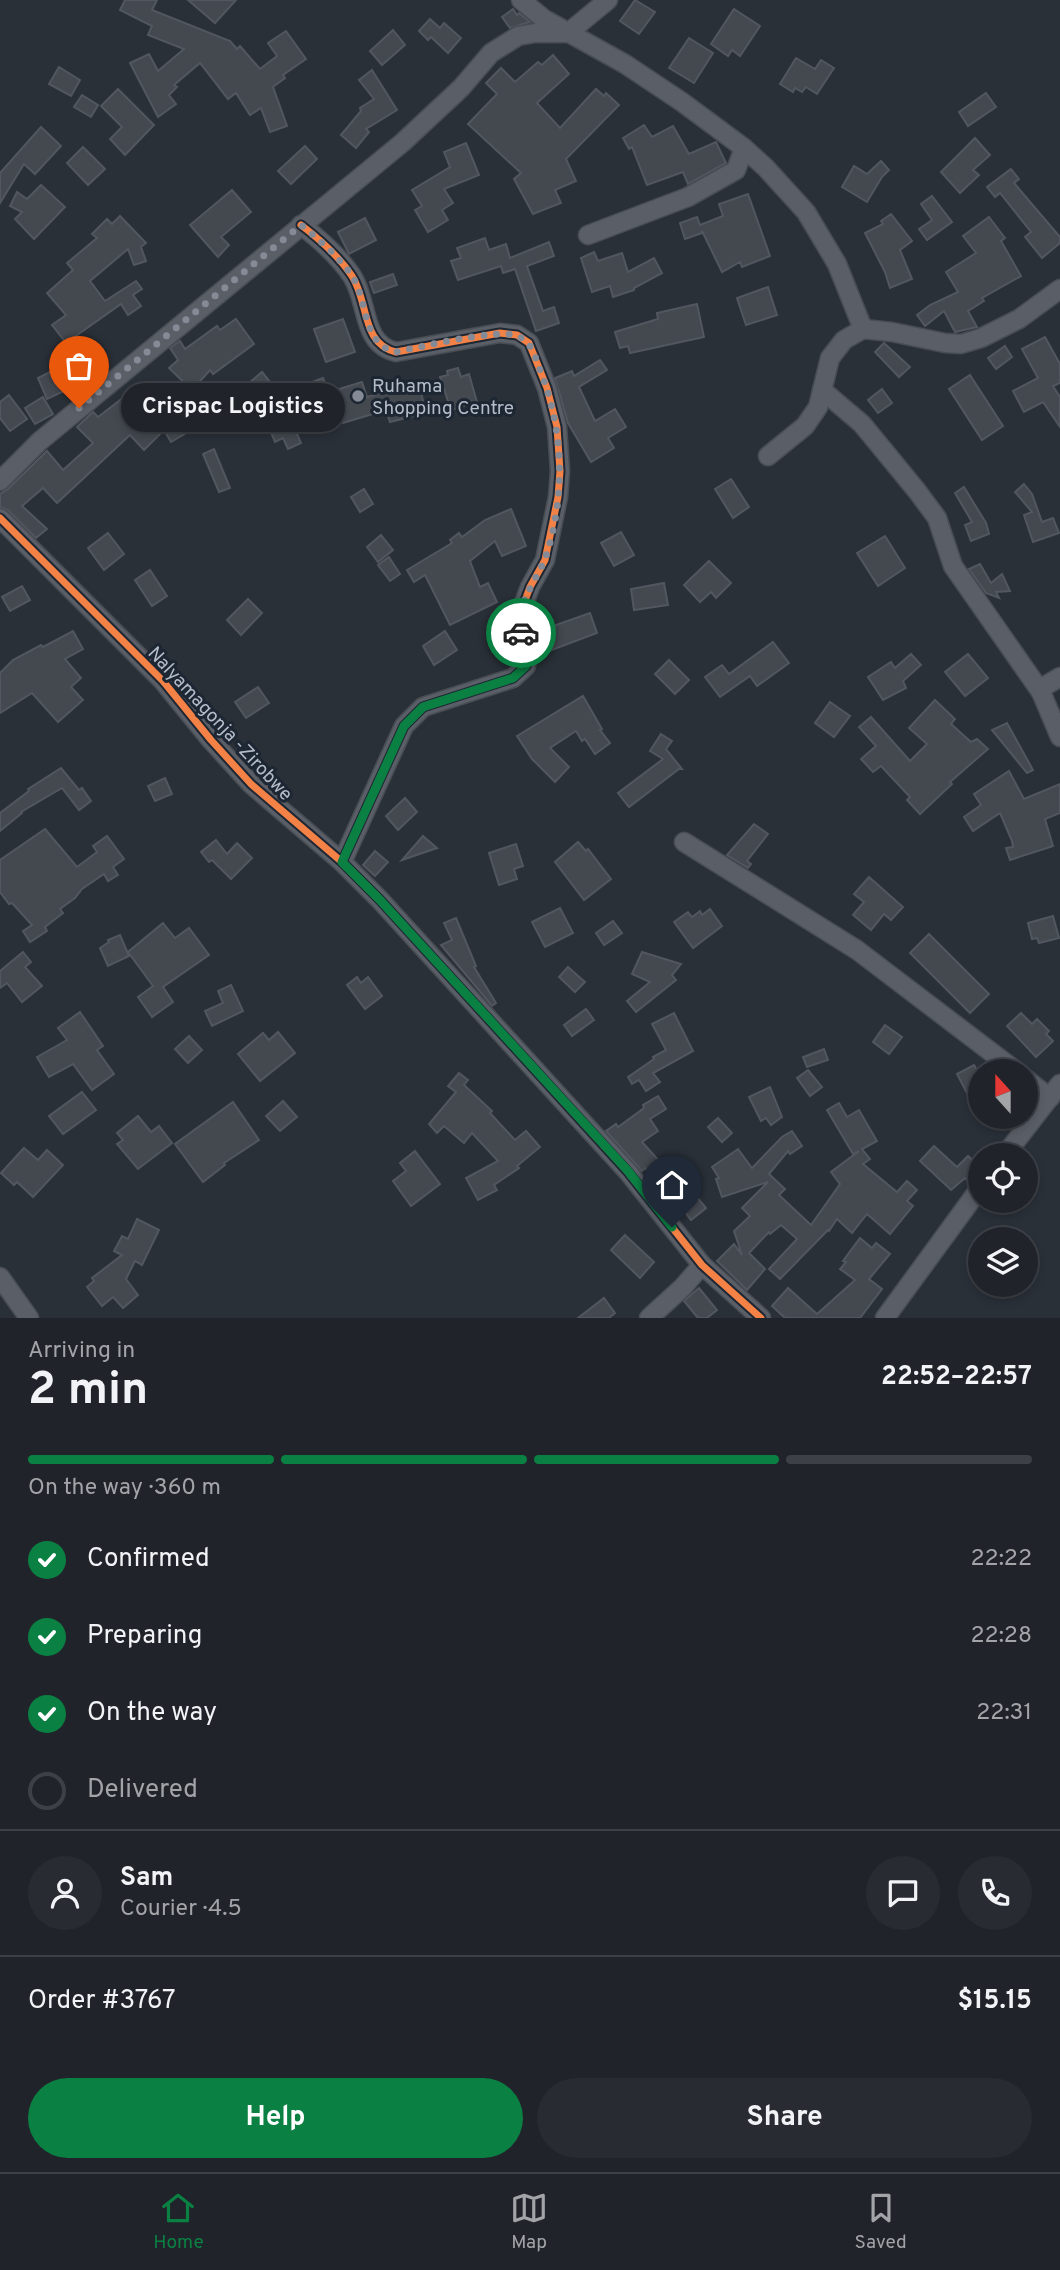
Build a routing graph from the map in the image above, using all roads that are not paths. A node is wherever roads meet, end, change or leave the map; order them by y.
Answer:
1 (521, 0) edge
2 (608, 0) edge
3 (568, 33) junction
4 (744, 148) junction
5 (301, 225) junction
6 (588, 235) dead end
7 (1060, 289) edge
8 (863, 329) junction
9 (822, 390) junction
10 (768, 456) dead end
11 (0, 481) edge
12 (0, 517) edge
13 (1060, 677) edge
14 (1041, 692) junction
15 (1060, 737) edge
16 (684, 842) dead end
17 (342, 862) junction
18 (1000, 1059) edge
19 (1038, 1084) edge
20 (1055, 1091) edge
21 (1014, 1143) edge
22 (968, 1204) edge
23 (702, 1265) junction
24 (0, 1277) edge
25 (29, 1318) edge
26 (649, 1318) edge
27 (761, 1318) edge
28 (885, 1318) edge

1 - 3 street
2 - 3 street
3 - 4 street
3 - 5 street
4 - 6 street
4 - 8 street
5 - 11 street
5 - 17 street
7 - 8 street
8 - 9 street
9 - 10 street
9 - 14 street
12 - 17 street, Nalyamagonja -Zirobwe
13 - 14 street
14 - 15 street
16 - 18 street
17 - 23 street, Nalyamagonja -Zirobwe
19 - 20 street
20 - 21 street
22 - 28 street
23 - 26 street
23 - 27 street, Nalyamagonja -Zirobwe
24 - 25 street

